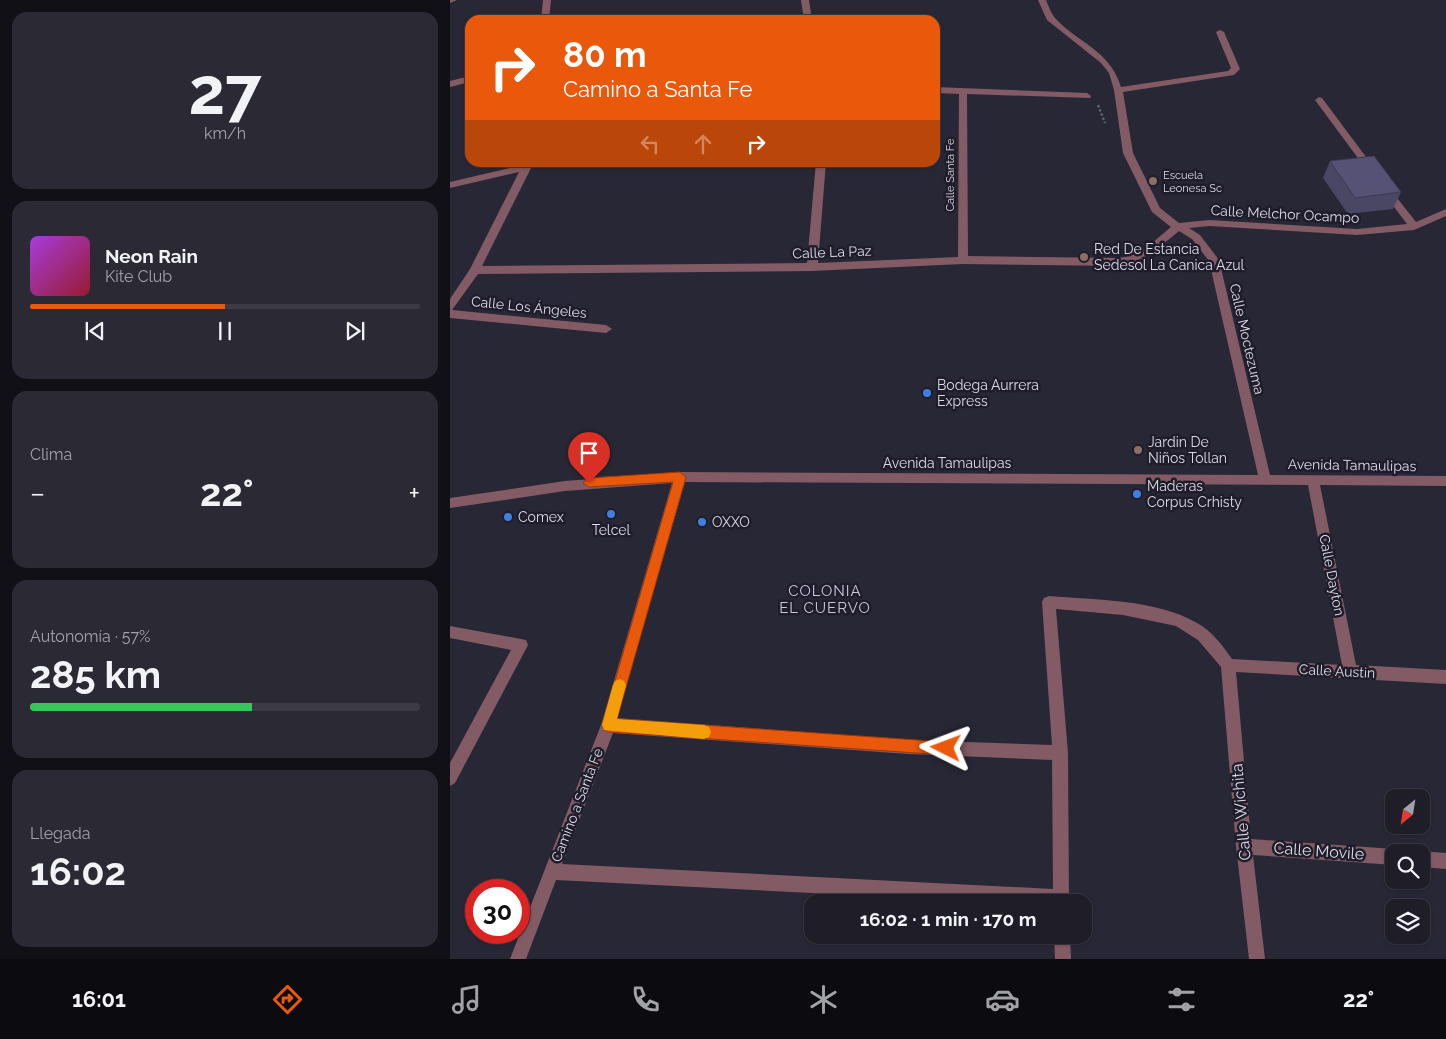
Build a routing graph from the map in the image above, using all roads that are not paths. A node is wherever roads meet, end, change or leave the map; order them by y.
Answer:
1 (547, 0) edge
2 (805, 0) edge
3 (1042, 0) edge
4 (546, 15) edge
5 (807, 15) edge
6 (1220, 32) dead end
7 (465, 80) edge
8 (450, 84) edge
9 (940, 90) edge
10 (963, 90) junction
11 (1118, 90) junction
12 (1087, 96) dead end
13 (1319, 100) dead end
14 (520, 167) edge
15 (527, 167) edge
16 (820, 167) edge
17 (450, 185) edge
18 (1446, 212) edge
19 (1179, 226) junction
20 (1414, 227) junction
21 (963, 260) junction
22 (812, 267) junction
23 (475, 270) junction
24 (450, 307) edge
25 (450, 314) edge
26 (606, 330) dead end
27 (680, 477) junction
28 (1265, 480) junction
29 (1313, 480) junction
30 (1446, 482) edge
31 (450, 503) edge
32 (450, 632) edge
33 (1228, 665) junction
34 (1350, 671) junction
35 (1446, 677) edge
36 (608, 725) junction
37 (1060, 753) junction
38 (450, 778) edge
39 (1244, 846) junction
40 (1385, 856) edge
41 (1430, 860) edge
42 (1446, 861) edge
43 (550, 872) junction
44 (952, 894) edge
45 (1061, 894) edge
46 (1062, 944) edge
47 (518, 959) edge
48 (1063, 959) edge
49 (1257, 959) edge

1 - 4 street
2 - 5 street
3 - 11 street, Calle Moctezuma
6 - 11 street
7 - 8 street
9 - 10 street
10 - 12 street
10 - 21 street, Calle Santa Fe
11 - 19 street, Calle Moctezuma
13 - 20 street
14 - 17 street
15 - 23 street
16 - 22 street
18 - 20 street, Calle Melchor Ocampo
19 - 20 street, Calle Melchor Ocampo
19 - 21 street, Calle La Paz
19 - 28 street, Calle Moctezuma
21 - 22 street, Calle La Paz
22 - 23 street, Calle La Paz
23 - 24 street
25 - 26 street, Calle Los Ángeles
27 - 28 street, Avenida Tamaulipas
27 - 31 street, Avenida Tamaulipas
27 - 36 street, Camino a Santa Fe
28 - 29 street, Avenida Tamaulipas
29 - 30 street, Avenida Tamaulipas
29 - 34 street, Calle Dayton
32 - 38 street
33 - 34 street, Calle Austin
33 - 37 street
33 - 39 street, Calle Wichita
34 - 35 street, Calle Austin
36 - 37 street
36 - 43 street, Camino a Santa Fe
37 - 45 street
39 - 40 street, Calle Movile
39 - 49 street, Calle Wichita
41 - 42 street
43 - 44 street
43 - 47 street, Camino a Santa Fe
46 - 48 street

